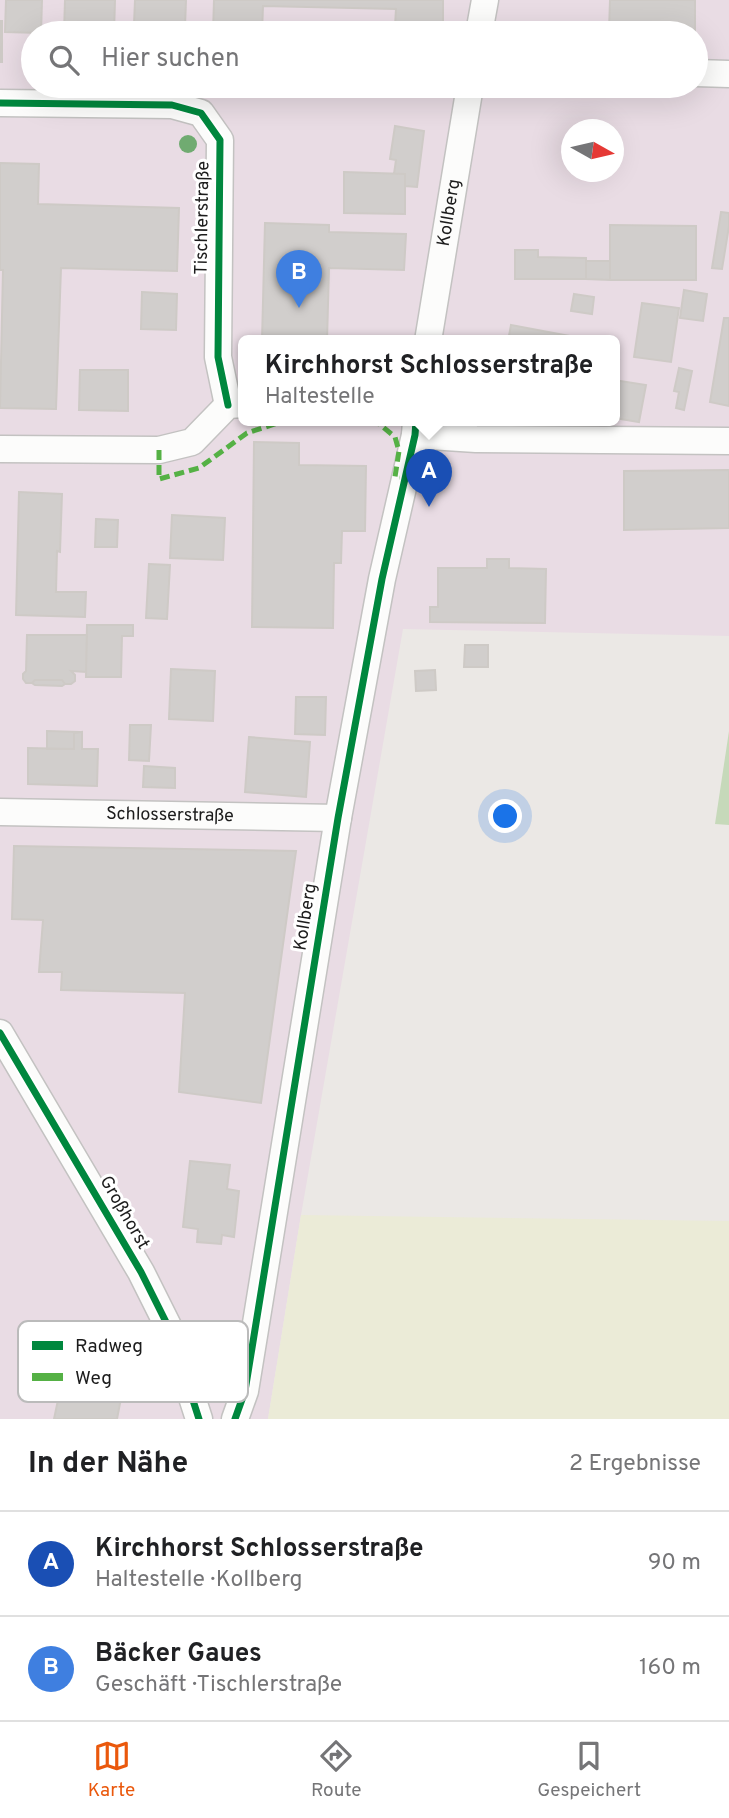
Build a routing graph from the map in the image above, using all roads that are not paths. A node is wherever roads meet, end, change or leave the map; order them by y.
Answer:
1 (485, 0) edge
2 (481, 21) edge
3 (708, 73) edge
4 (729, 74) edge
5 (468, 98) edge
6 (0, 103) edge
7 (429, 335) edge
8 (236, 405) edge
9 (416, 428) edge
10 (729, 441) edge
11 (0, 449) edge
12 (0, 812) edge
13 (338, 818) junction
14 (0, 1033) edge
15 (166, 1321) edge
16 (248, 1373) edge
17 (194, 1402) edge
18 (241, 1402) edge
19 (199, 1419) edge
20 (235, 1419) edge

1 - 2 street
3 - 4 street
5 - 7 street, Kollberg
6 - 8 street, Tischlerstraße
8 - 11 street, Tischlerstraße
9 - 10 street
9 - 13 street, Kollberg
12 - 13 street, Schlosserstraße
13 - 16 street, Kollberg
14 - 15 street, Großhorst
17 - 19 street, Großhorst
18 - 20 street, Kollberg

